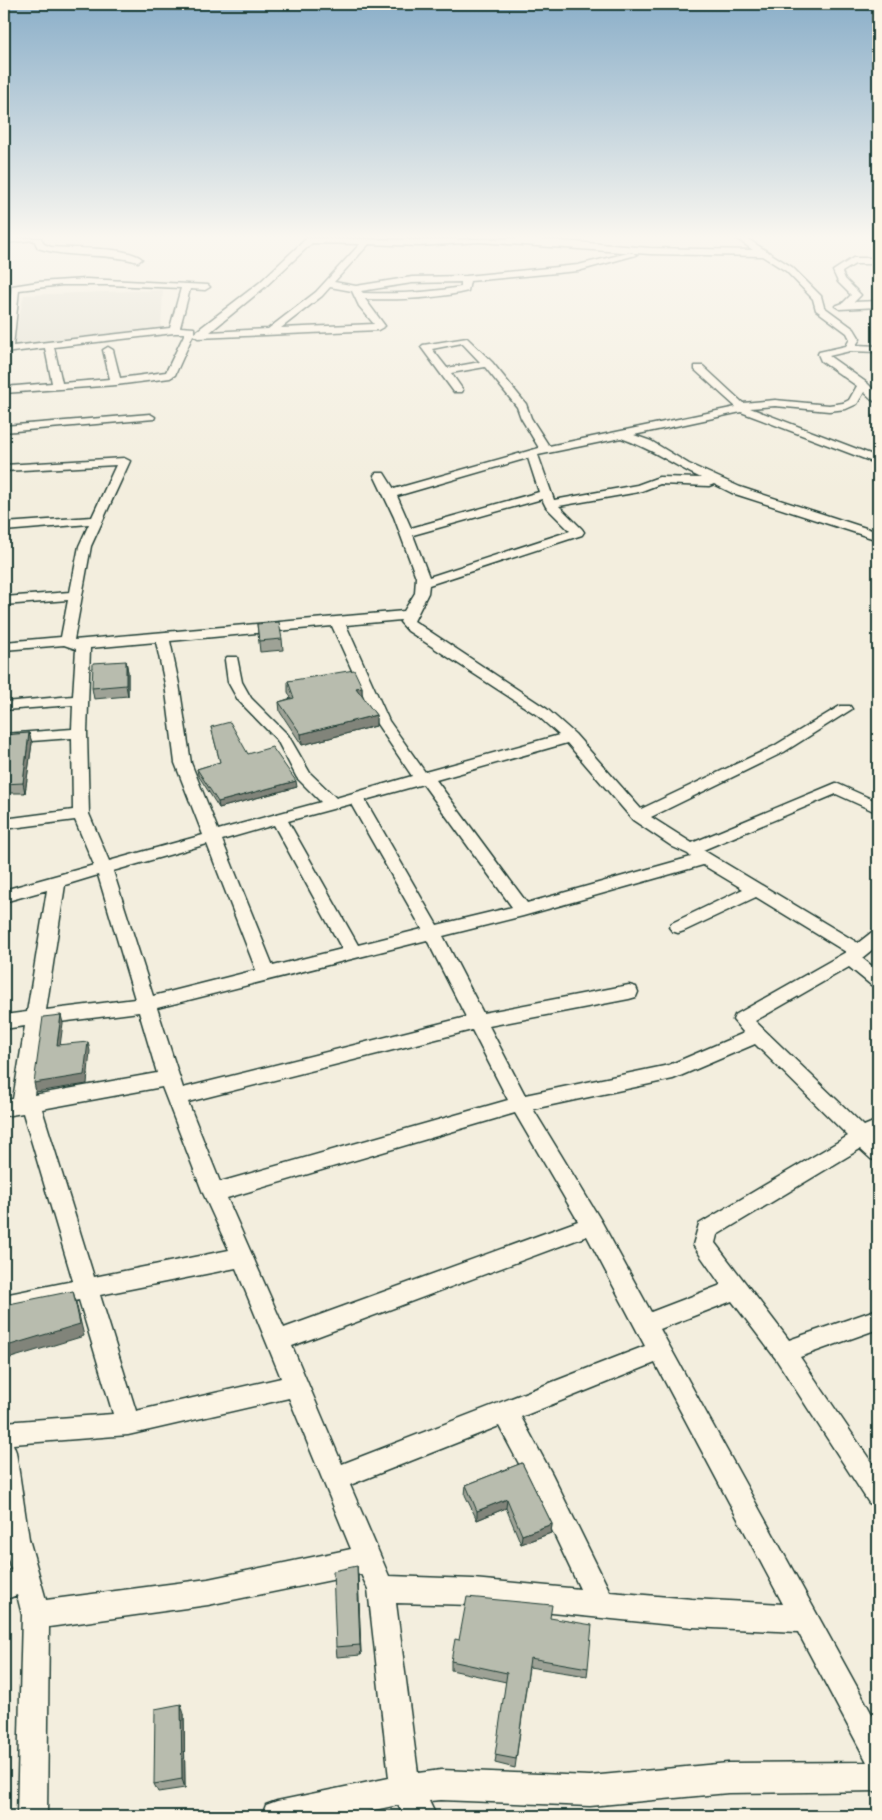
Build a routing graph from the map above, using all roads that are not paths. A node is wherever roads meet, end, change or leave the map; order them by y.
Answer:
1 (8, 323) edge
2 (176, 323) edge
3 (215, 323) edge
4 (281, 323) edge
5 (378, 323) edge
6 (840, 323) edge
7 (174, 330) junction
8 (269, 332) junction
9 (200, 335) junction
10 (188, 336) junction
11 (49, 345) junction
12 (850, 348) junction
13 (878, 349) edge
14 (6, 350) edge
15 (108, 350) dead end
16 (488, 364) junction
17 (698, 368) dead end
18 (445, 371) junction
19 (116, 382) junction
20 (863, 385) junction
21 (58, 386) junction
22 (4, 390) edge
23 (458, 390) dead end
24 (878, 398) edge
25 (742, 408) junction
26 (150, 417) dead end
27 (4, 429) edge
28 (622, 434) junction
29 (546, 450) junction
30 (532, 453) junction
31 (878, 461) edge
32 (4, 468) edge
33 (380, 475) dead end
34 (721, 483) junction
35 (391, 494) junction
36 (548, 499) junction
37 (97, 520) junction
38 (4, 527) edge
39 (407, 533) junction
40 (878, 536) edge
41 (423, 583) junction
42 (75, 596) junction
43 (4, 601) edge
44 (408, 615) junction
45 (338, 622) junction
46 (162, 638) junction
47 (75, 642) junction
48 (4, 646) edge
49 (232, 660) dead end
50 (80, 700) junction
51 (4, 706) edge
52 (845, 710) dead end
53 (79, 733) junction
54 (570, 737) junction
55 (4, 738) edge
56 (424, 778) junction
57 (355, 797) junction
58 (333, 804) junction
59 (878, 808) edge
60 (81, 814) junction
61 (639, 816) junction
62 (279, 819) junction
63 (4, 824) edge
64 (214, 837) junction
65 (698, 854) junction
66 (104, 868) junction
67 (57, 881) junction
68 (755, 890) junction
69 (4, 896) edge
70 (523, 910) junction
71 (678, 927) dead end
72 (432, 932) junction
73 (878, 936) edge
74 (353, 952) junction
75 (854, 955) junction
76 (267, 974) junction
77 (878, 980) edge
78 (629, 992) dead end
79 (146, 1004) junction
80 (35, 1019) junction
81 (478, 1021) junction
82 (4, 1022) edge
83 (758, 1035) junction
84 (173, 1087) junction
85 (520, 1104) junction
86 (18, 1105) edge
87 (873, 1140) edge
88 (214, 1193) junction
89 (592, 1225) junction
90 (243, 1257) junction
91 (86, 1288) junction
92 (737, 1289) junction
93 (4, 1305) edge
94 (878, 1319) edge
95 (644, 1324) junction
96 (278, 1341) junction
97 (659, 1351) junction
98 (784, 1352) junction
99 (297, 1385) junction
100 (504, 1412) junction
101 (128, 1424) junction
102 (4, 1434) edge
103 (4, 1452) edge
104 (335, 1479) junction
105 (878, 1494) edge
106 (369, 1559) junction
107 (15, 1582) edge
108 (381, 1589) junction
109 (602, 1605) junction
110 (36, 1615) junction
111 (806, 1619) junction
112 (878, 1753) edge
113 (878, 1776) edge
114 (405, 1788) junction
115 (293, 1814) edge
116 (32, 1816) edge
117 (421, 1816) edge

1 - 14 street
2 - 7 street
3 - 9 street
4 - 8 street
5 - 8 street
6 - 12 street
7 - 10 street
7 - 11 street
8 - 9 street
9 - 10 street
10 - 19 street
11 - 14 street
11 - 21 street
12 - 13 street
12 - 20 street
15 - 19 street
16 - 18 street
16 - 18 street
16 - 29 street
17 - 25 street
18 - 23 street
19 - 21 street
20 - 24 street
20 - 25 street
21 - 22 street
25 - 28 street
25 - 31 street
26 - 27 street
28 - 29 street
28 - 34 street
29 - 30 street
30 - 35 street
30 - 36 street
32 - 37 street
33 - 35 street
34 - 36 street
34 - 40 street
35 - 39 street
36 - 39 street
36 - 41 street
37 - 38 street
37 - 42 street
39 - 41 street
41 - 44 street
42 - 43 street
42 - 47 street
44 - 45 street
44 - 54 street
45 - 46 street
45 - 56 street
46 - 47 street
46 - 64 street
47 - 48 street
47 - 50 street
49 - 58 street
50 - 51 street
50 - 53 street
52 - 61 street
53 - 55 street
53 - 60 street
54 - 56 street
54 - 61 street
56 - 57 street
56 - 70 street
57 - 58 street
57 - 72 street
58 - 62 street
59 - 65 street
60 - 63 street
60 - 66 street
61 - 65 street
62 - 64 street
62 - 74 street
64 - 66 street
64 - 76 street
65 - 68 street
65 - 70 street
66 - 67 street
66 - 79 street
67 - 69 street
67 - 80 street
68 - 71 street
68 - 75 street
70 - 72 street
72 - 74 street
72 - 81 street
73 - 75 street
74 - 76 street
75 - 77 street
75 - 83 street
76 - 79 street
78 - 81 street
79 - 80 street
79 - 84 street
80 - 82 street
80 - 86 street
81 - 84 street
81 - 85 street
83 - 85 street
83 - 87 street
84 - 86 street
84 - 88 street
85 - 88 street
85 - 89 street
86 - 91 street
87 - 92 street
88 - 90 street
89 - 95 street
89 - 96 street
90 - 91 street
90 - 96 street
91 - 93 street
91 - 101 street
92 - 95 street
92 - 98 street
94 - 98 street
95 - 97 street
96 - 99 street
97 - 100 street
97 - 111 street
98 - 105 street
99 - 101 street
99 - 104 street
100 - 104 street
100 - 109 street
101 - 102 street
103 - 107 street
104 - 106 street
106 - 108 street
106 - 110 street
107 - 110 street
108 - 109 street
108 - 114 street
109 - 111 street
110 - 116 street
111 - 112 street
113 - 114 street
114 - 115 street
114 - 117 street

